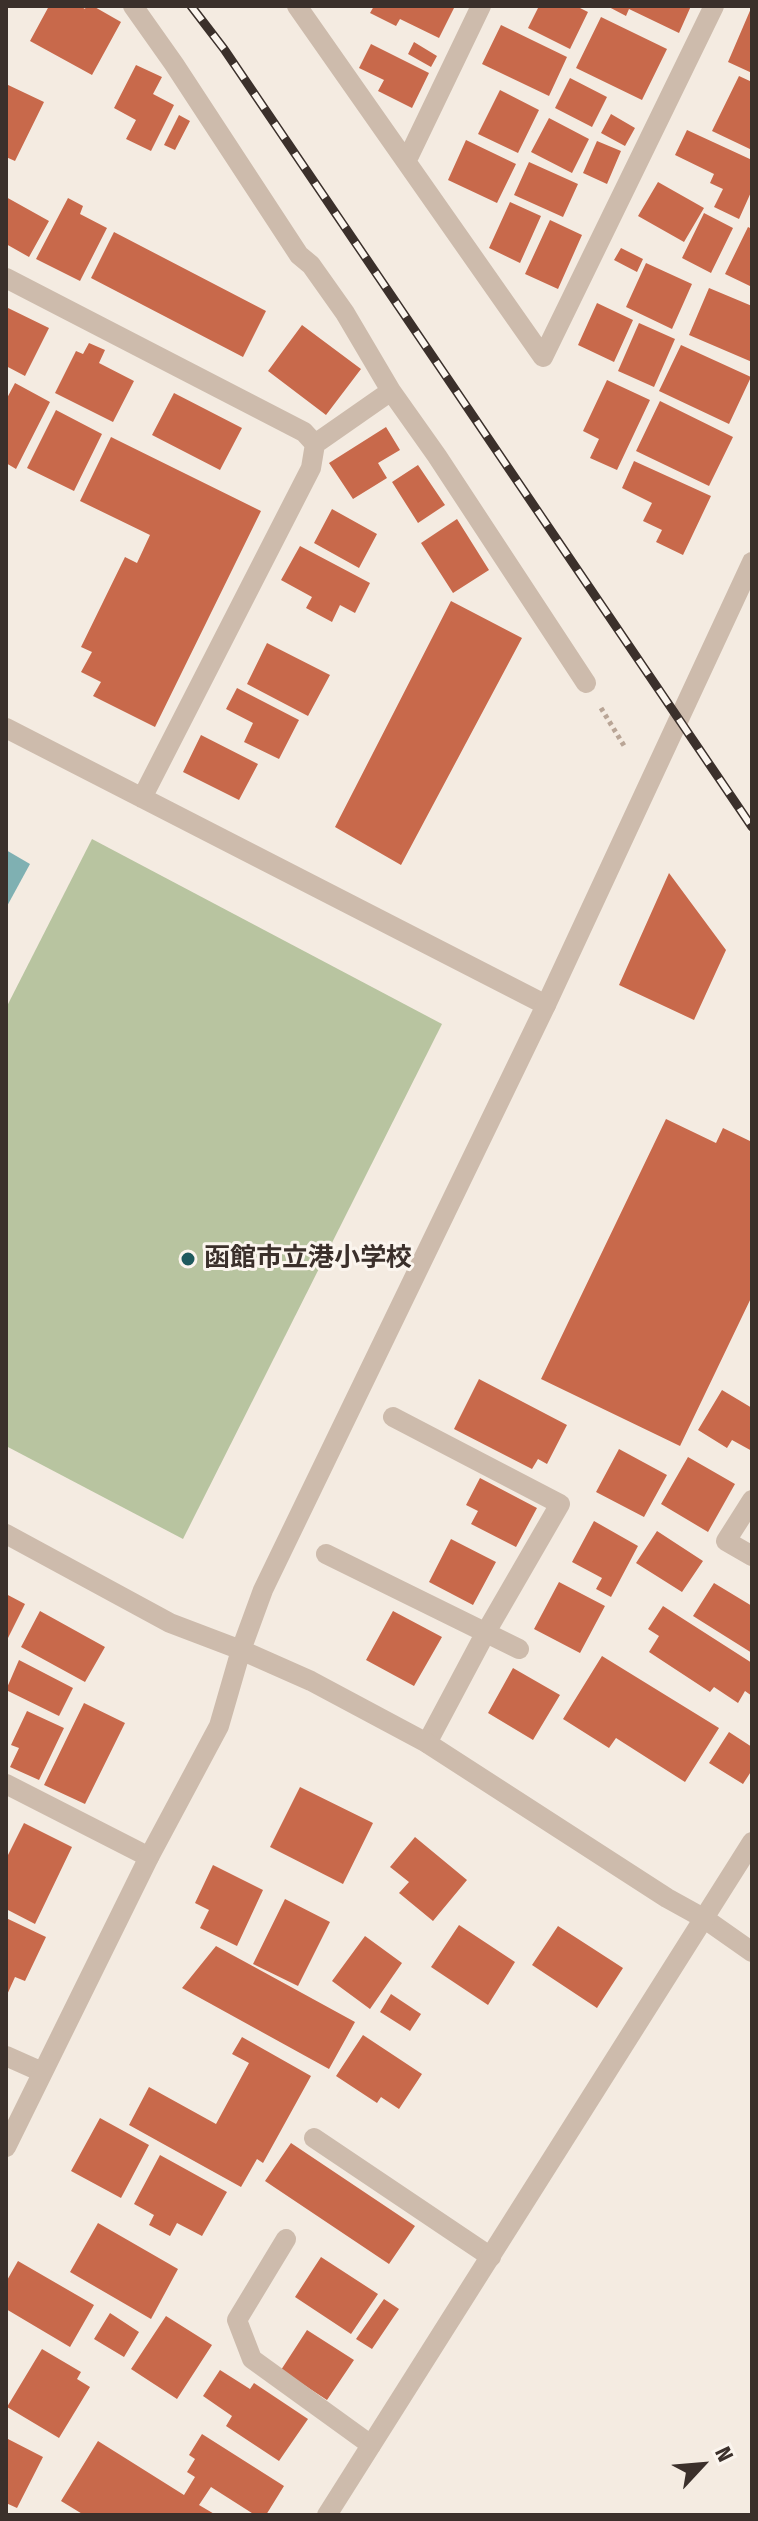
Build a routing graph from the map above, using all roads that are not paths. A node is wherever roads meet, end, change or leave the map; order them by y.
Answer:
1 (133, 6) edge
2 (297, 6) edge
3 (481, 6) edge
4 (714, 6) edge
5 (407, 160) junction
6 (6, 278) edge
7 (391, 391) junction
8 (315, 444) junction
9 (752, 562) edge
10 (586, 683) road end
11 (6, 728) edge
12 (142, 798) junction
13 (546, 1005) junction
14 (393, 1417) dead end
15 (752, 1500) edge
16 (6, 1534) edge
17 (326, 1554) dead end
18 (752, 1556) edge
19 (486, 1632) junction
20 (519, 1649) dead end
21 (241, 1650) junction
22 (427, 1743) junction
23 (6, 1784) edge
24 (752, 1842) edge
25 (149, 1857) junction
26 (705, 1919) junction
27 (752, 1952) edge
28 (6, 2056) edge
29 (42, 2072) junction
30 (314, 2138) dead end
31 (6, 2147) edge
32 (286, 2239) dead end
33 (491, 2257) junction
34 (371, 2445) junction
35 (327, 2515) edge

1 - 7 street
2 - 5 street
3 - 5 street
4 - 5 street
6 - 8 street
7 - 8 street
7 - 10 street
8 - 12 street
9 - 13 street
11 - 12 street
12 - 13 street
13 - 21 street
14 - 19 street
15 - 18 street
16 - 21 street
17 - 19 street
19 - 20 street
19 - 22 street
21 - 22 street
21 - 25 street
22 - 26 street
23 - 25 street
24 - 26 street
25 - 29 street
26 - 27 street
26 - 33 street
28 - 29 street
29 - 31 street
30 - 33 street
32 - 34 street
33 - 34 street
34 - 35 street

